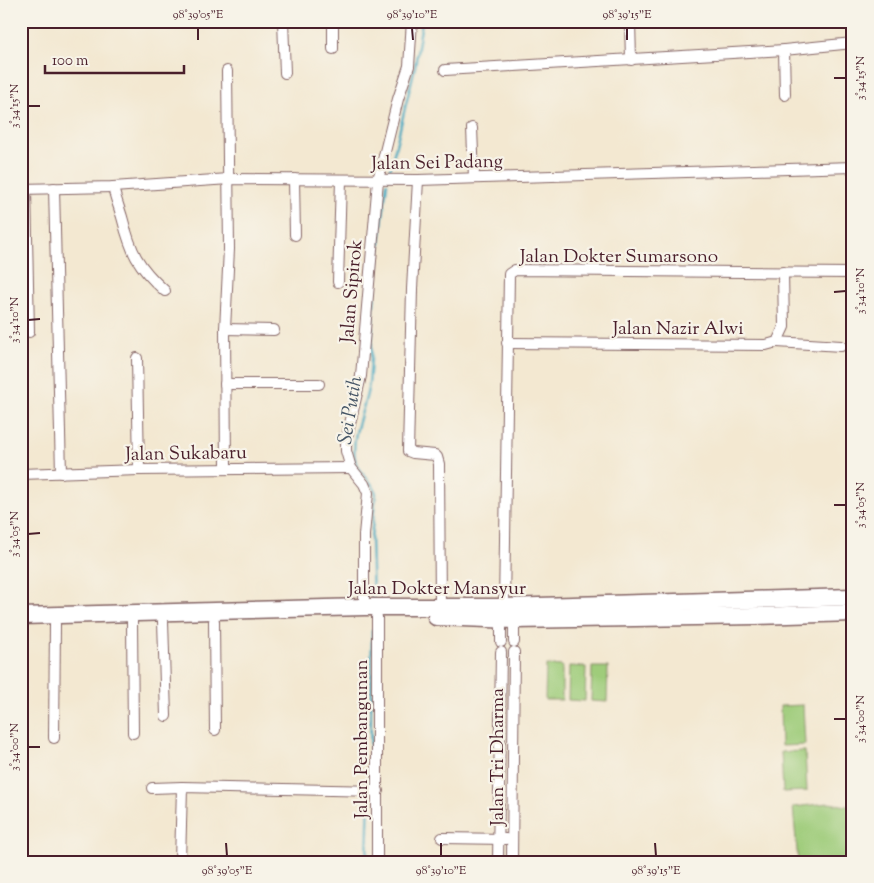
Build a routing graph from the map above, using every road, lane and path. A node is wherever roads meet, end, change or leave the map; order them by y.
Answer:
1 (283, 21) edge
2 (333, 21) edge
3 (412, 21) edge
4 (630, 21) edge
5 (853, 43) edge
6 (333, 49) dead end
7 (784, 50) junction
8 (631, 60) junction
9 (445, 70) dead end
10 (227, 71) dead end
11 (285, 73) dead end
12 (785, 95) dead end
13 (472, 128) dead end
14 (853, 167) edge
15 (474, 178) junction
16 (229, 179) junction
17 (294, 179) junction
18 (340, 180) junction
19 (385, 180) junction
20 (418, 180) junction
21 (113, 186) junction
22 (54, 188) junction
23 (23, 189) edge
24 (295, 235) dead end
25 (783, 272) junction
26 (853, 273) edge
27 (338, 282) dead end
28 (164, 291) dead end
29 (225, 329) junction
30 (274, 330) dead end
31 (29, 332) dead end
32 (777, 342) junction
33 (507, 343) junction
34 (841, 346) dead end
35 (137, 358) dead end
36 (225, 384) junction
37 (319, 384) dead end
38 (351, 468) junction
39 (226, 469) junction
40 (139, 470) junction
41 (61, 473) junction
42 (21, 474) edge
43 (853, 597) edge
44 (440, 606) junction
45 (372, 612) junction
46 (853, 613) edge
47 (21, 616) edge
48 (506, 616) junction
49 (132, 621) junction
50 (163, 621) junction
51 (214, 621) junction
52 (55, 624) junction
53 (21, 625) edge
54 (166, 716) dead end
55 (215, 730) dead end
56 (133, 733) dead end
57 (54, 738) dead end
58 (500, 779) junction
59 (513, 780) junction
60 (182, 787) junction
61 (152, 788) dead end
62 (372, 791) junction
63 (442, 838) dead end
64 (499, 838) junction
65 (512, 839) junction
66 (180, 862) edge
67 (377, 862) edge
68 (498, 862) edge
69 (512, 862) edge

1 - 11 street
2 - 6 street
3 - 19 street, Jalan Sipirok
4 - 8 street
5 - 7 street
7 - 8 street
7 - 12 street
8 - 9 street
10 - 16 street
13 - 15 street
14 - 15 street, Jalan Sei Padang
15 - 20 street, Jalan Sei Padang
16 - 17 street, Jalan Sei Padang
16 - 21 street, Jalan Sei Padang
16 - 29 street
17 - 18 street, Jalan Sei Padang
17 - 24 street
18 - 19 street, Jalan Sei Padang
18 - 27 street
19 - 20 street, Jalan Sei Padang
19 - 38 street, Jalan Sipirok
20 - 44 street
21 - 22 street, Jalan Sei Padang
21 - 28 street
22 - 23 street, Jalan Sei Padang
22 - 41 street
23 - 31 street
25 - 26 street, Jalan Dokter Sumarsono
25 - 32 street
25 - 33 street, Jalan Dokter Sumarsono
29 - 30 street
29 - 36 street
32 - 33 street, Jalan Nazir Alwi
32 - 34 street, Jalan Nazir Alwi
33 - 48 street, Jalan Dokter Sumarsono
35 - 40 street
36 - 37 street
36 - 39 street
38 - 39 street, Jalan Sukabaru
38 - 45 street, Jalan Sipirok
39 - 40 street, Jalan Sukabaru
40 - 41 street, Jalan Sukabaru
41 - 42 street, Jalan Sukabaru
43 - 48 main road, Jalan Dokter Mansyur
44 - 45 main road, Jalan Dokter Mansyur
44 - 48 main road, Jalan Dokter Mansyur
45 - 47 main road, Jalan Dokter Mansyur
45 - 48 main road, Jalan Dokter Mansyur
45 - 51 main road, Jalan Dokter Mansyur
45 - 62 street, Jalan Pembangunan
46 - 48 main road, Jalan Dokter Mansyur
48 - 58 street, Jalan Tri Dharma
48 - 59 street, Jalan Tri Dharma
49 - 50 main road, Jalan Dokter Mansyur
49 - 52 main road, Jalan Dokter Mansyur
49 - 56 street
50 - 51 main road, Jalan Dokter Mansyur
50 - 54 street
51 - 55 street
52 - 53 main road, Jalan Dokter Mansyur
52 - 57 street
58 - 59 street
58 - 64 street, Jalan Tri Dharma
59 - 65 street, Jalan Tri Dharma
60 - 61 street
60 - 62 street
60 - 66 street
62 - 67 street, Jalan Pembangunan
63 - 64 street
64 - 65 street
64 - 68 street, Jalan Tri Dharma
65 - 69 street, Jalan Tri Dharma

